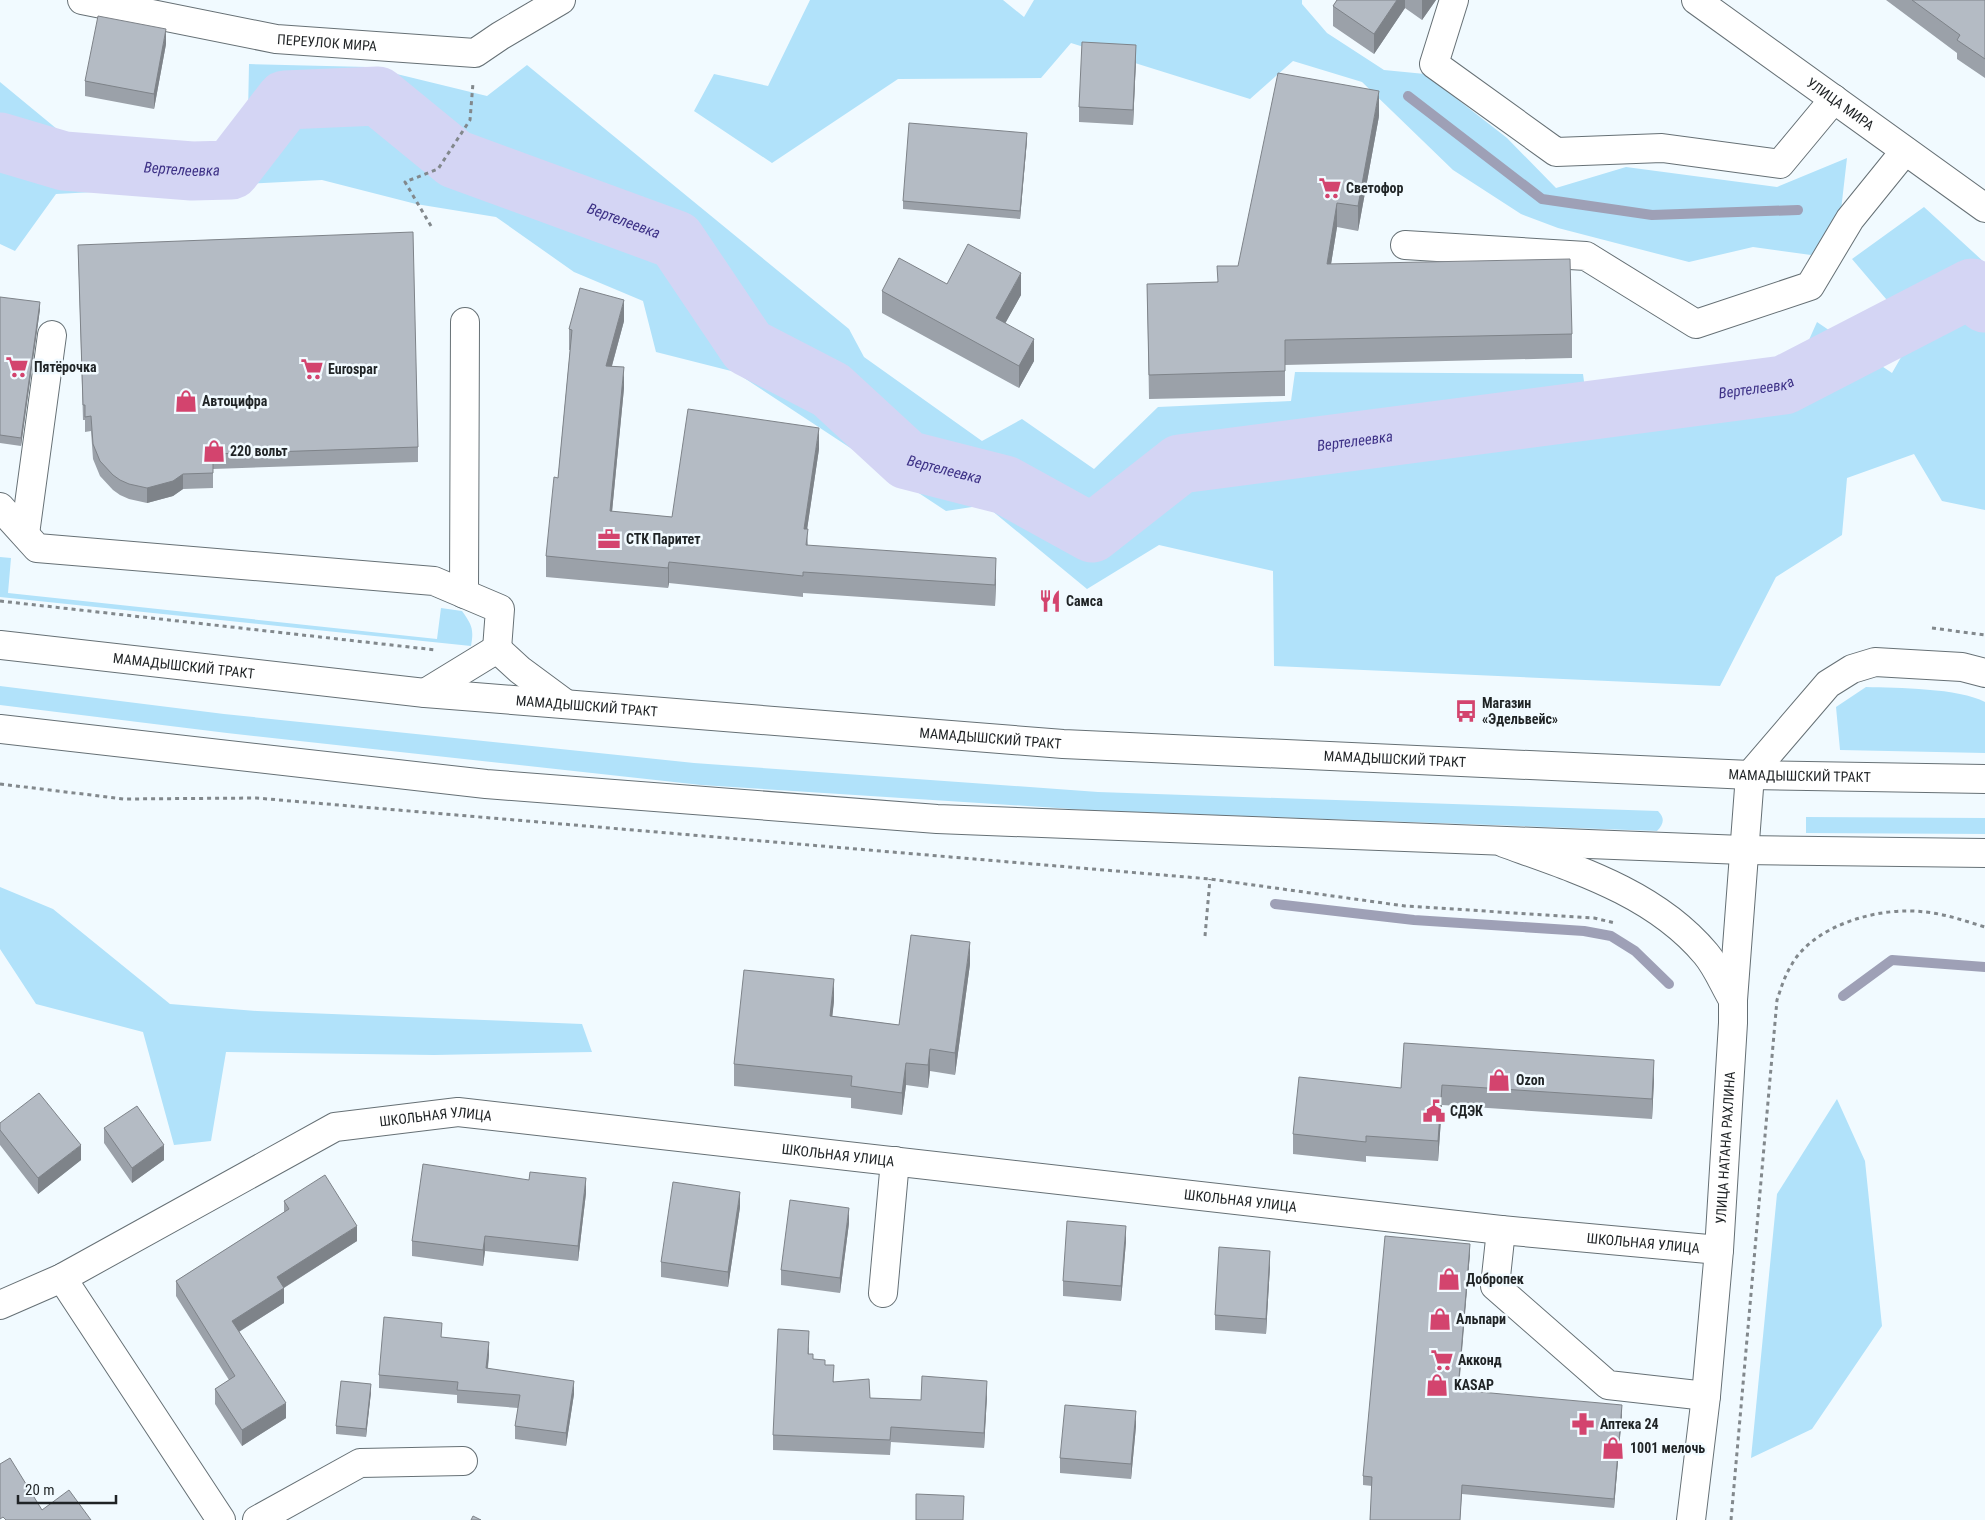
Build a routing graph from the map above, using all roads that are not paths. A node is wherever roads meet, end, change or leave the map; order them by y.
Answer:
1 (82, 0) edge
2 (561, 0) edge
3 (1454, 0) edge
4 (1696, 0) edge
5 (1834, 100) junction
6 (1905, 151) junction
7 (1985, 208) edge
8 (1405, 246) dead end
9 (465, 322) dead end
10 (52, 335) dead end
11 (0, 507) edge
12 (25, 534) junction
13 (464, 594) junction
14 (0, 645) edge
15 (497, 649) junction
16 (1985, 673) edge
17 (426, 692) junction
18 (566, 704) junction
19 (0, 729) edge
20 (1750, 775) junction
21 (1985, 779) edge
22 (1494, 840) junction
23 (1744, 850) junction
24 (1985, 854) edge
25 (1733, 1000) junction
26 (895, 1161) junction
27 (1501, 1230) junction
28 (1719, 1250) junction
29 (62, 1278) junction
30 (883, 1293) dead end
31 (0, 1304) edge
32 (1706, 1396) junction
33 (463, 1461) dead end
34 (220, 1520) edge
35 (257, 1520) edge
36 (1691, 1520) edge

1 - 2 street, ПЕРЕУЛОК МИРА
3 - 5 street
4 - 5 street, УЛИЦА МИРА
5 - 6 street, УЛИЦА МИРА
6 - 7 street, УЛИЦА МИРА
6 - 8 street
9 - 13 street
10 - 12 street
11 - 12 street
12 - 13 street
13 - 15 street
14 - 17 street, МАМАДЫШСКИЙ ТРАКТ
15 - 17 street
15 - 18 street
16 - 20 street
17 - 18 street, МАМАДЫШСКИЙ ТРАКТ
18 - 20 street, МАМАДЫШСКИЙ ТРАКТ
19 - 22 street
20 - 21 street, МАМАДЫШСКИЙ ТРАКТ
20 - 23 street, УЛИЦА НАТАНА РАХЛИНА
22 - 23 street
22 - 25 street
23 - 24 street
23 - 25 street, УЛИЦА НАТАНА РАХЛИНА
25 - 28 street, УЛИЦА НАТАНА РАХЛИНА
26 - 27 street, ШКОЛЬНАЯ УЛИЦА
26 - 29 street, ШКОЛЬНАЯ УЛИЦА
26 - 30 street
27 - 28 street, ШКОЛЬНАЯ УЛИЦА
27 - 32 street
28 - 32 street, УЛИЦА НАТАНА РАХЛИНА
29 - 31 street, ШКОЛЬНАЯ УЛИЦА
29 - 34 street
32 - 36 street, УЛИЦА НАТАНА РАХЛИНА
33 - 35 street

